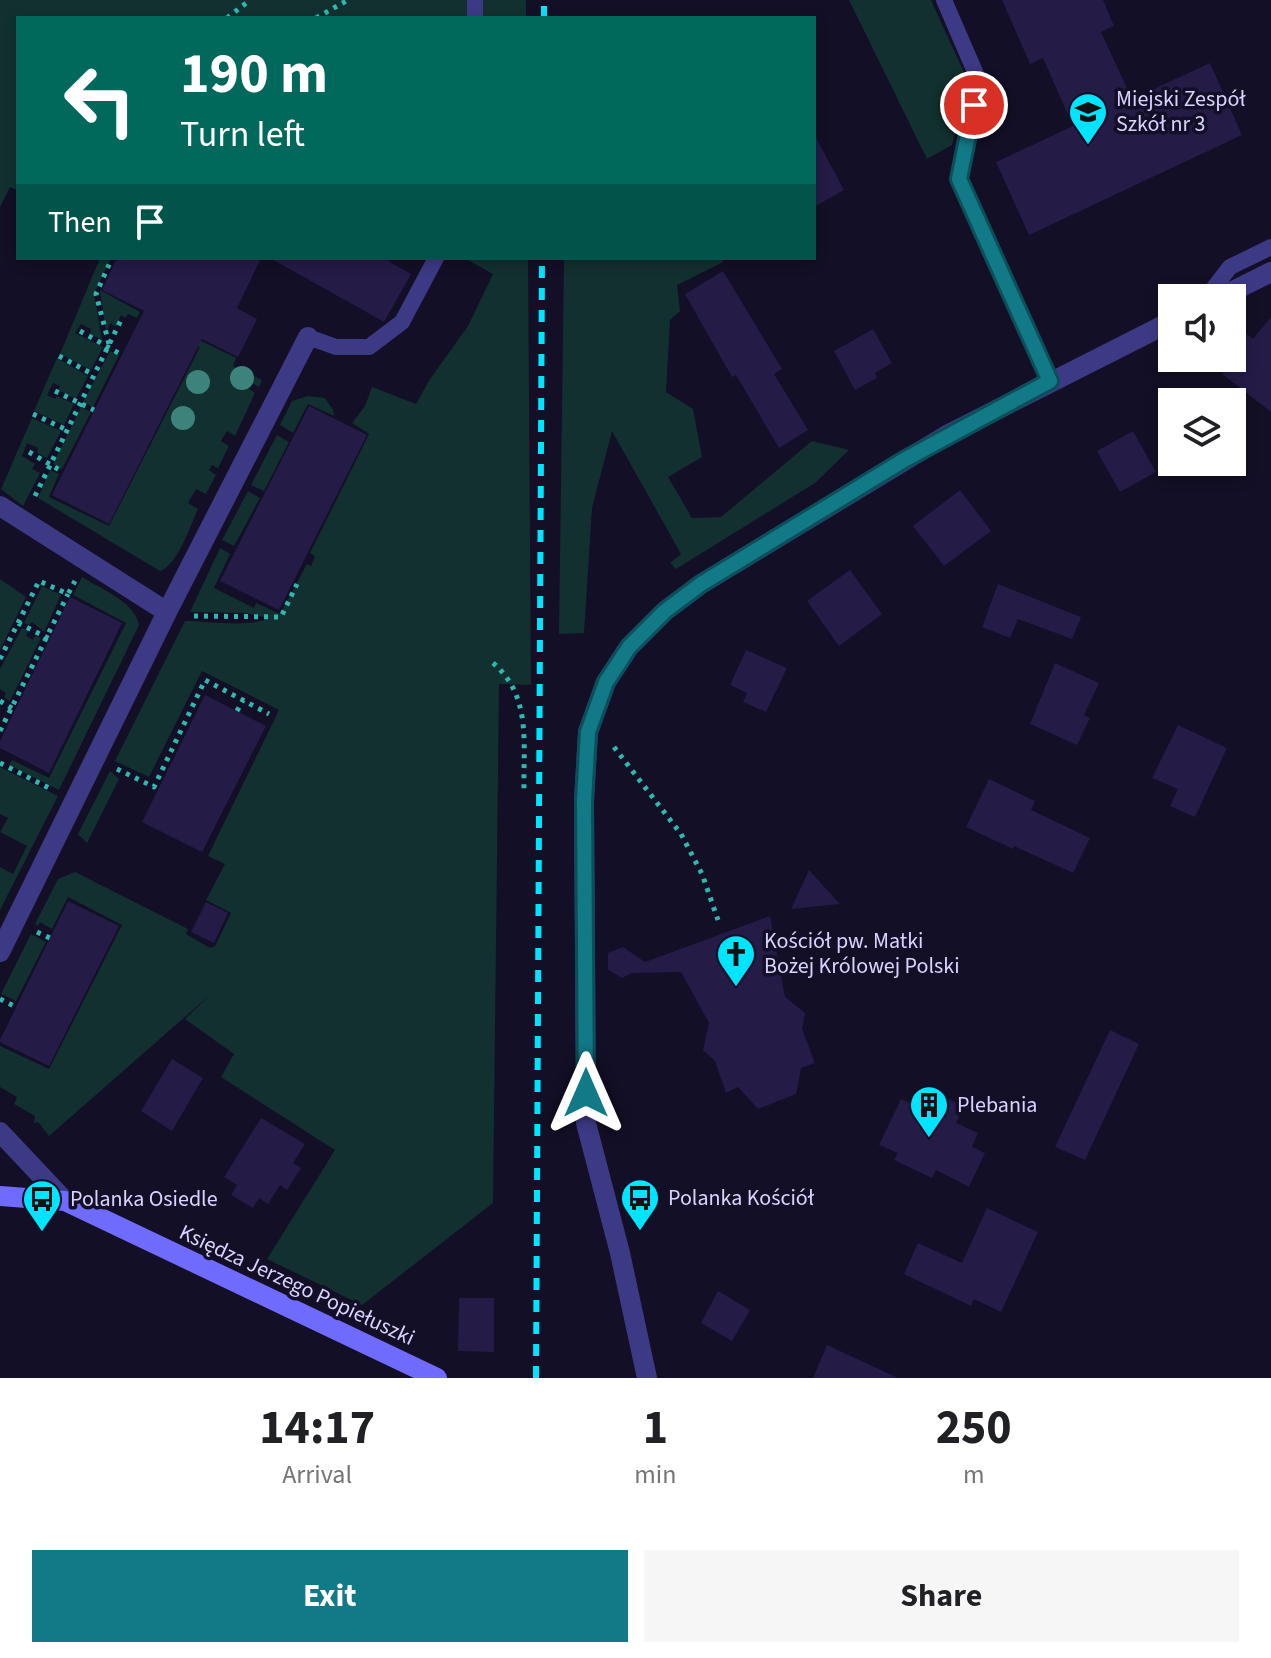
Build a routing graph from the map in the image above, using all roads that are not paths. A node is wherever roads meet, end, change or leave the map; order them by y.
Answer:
1 (944, 0) edge
2 (1271, 247) edge
3 (435, 260) edge
4 (1271, 272) edge
5 (1217, 284) edge
6 (1246, 284) edge
7 (1158, 328) edge
8 (308, 337) joint
9 (1050, 381) junction
10 (0, 506) edge
11 (174, 614) junction
12 (0, 952) edge
13 (0, 1132) edge
14 (0, 1196) edge
15 (65, 1201) junction
16 (437, 1378) edge
17 (647, 1378) edge

1 - 9 lane
2 - 5 lane
3 - 8 lane
4 - 6 street
7 - 9 street
8 - 11 street
9 - 17 street
10 - 11 street
11 - 12 street
13 - 15 street
14 - 15 street, Księdza Jerzego Popiełuszki
15 - 16 street, Księdza Jerzego Popiełuszki

